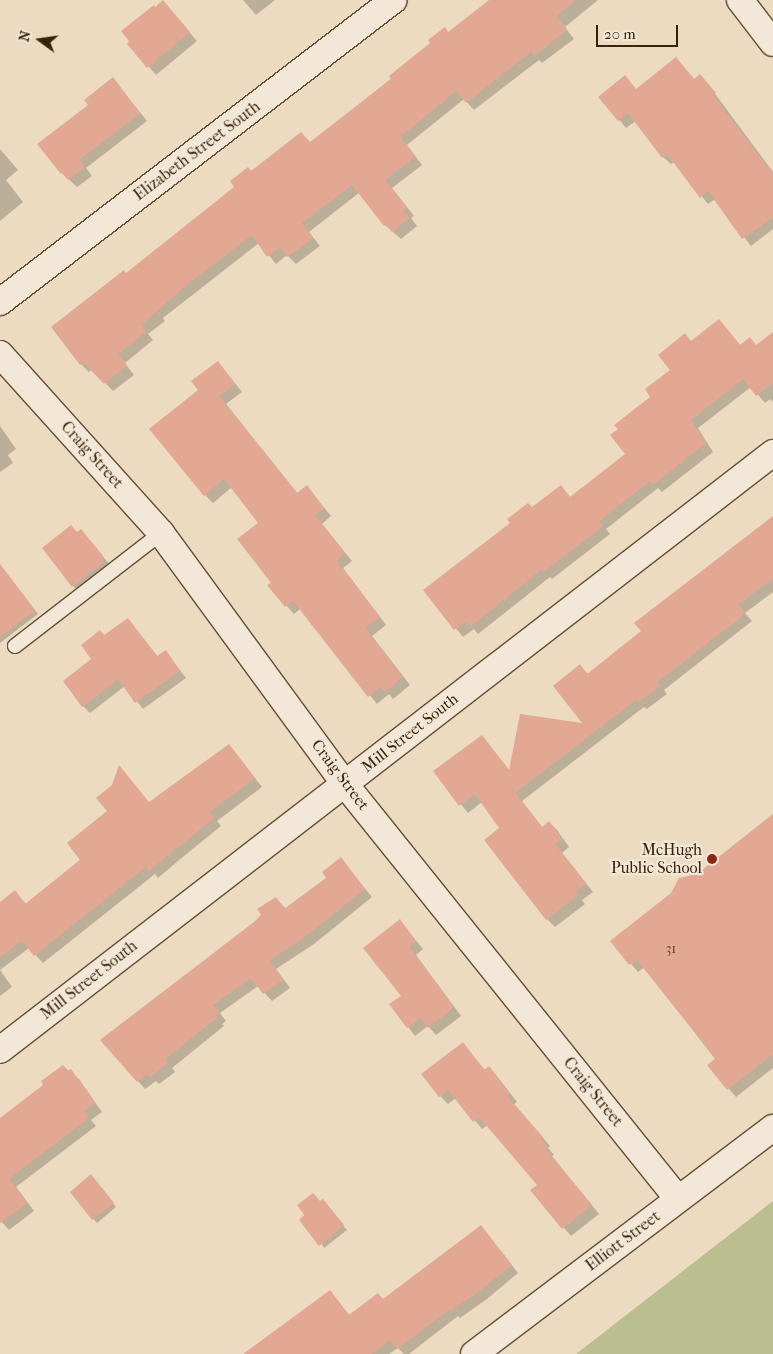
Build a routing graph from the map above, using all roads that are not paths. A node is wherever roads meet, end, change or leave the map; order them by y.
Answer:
1 (394, 0) edge
2 (740, 0) edge
3 (773, 42) edge
4 (0, 302) edge
5 (0, 354) edge
6 (773, 453) edge
7 (161, 533) junction
8 (15, 646) dead end
9 (344, 783) junction
10 (0, 1050) edge
11 (773, 1128) edge
12 (678, 1199) junction
13 (474, 1354) edge

1 - 4 street, Elizabeth Street South
2 - 3 street
5 - 7 street, Craig Street
6 - 9 street, Mill Street South
7 - 8 lane
7 - 9 street, Craig Street
9 - 10 street, Mill Street South
9 - 12 street, Craig Street
11 - 12 street, Elliott Street
12 - 13 street, Elliott Street

